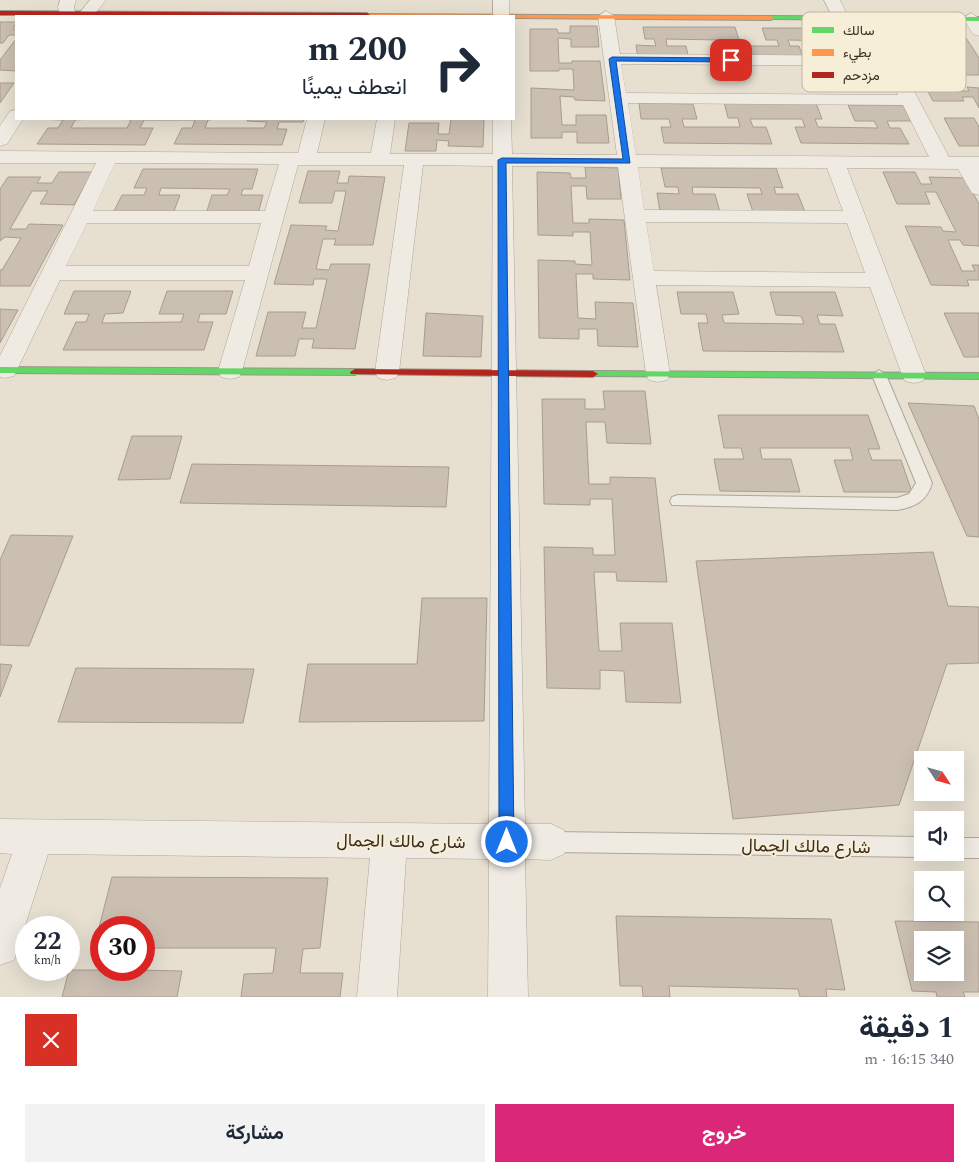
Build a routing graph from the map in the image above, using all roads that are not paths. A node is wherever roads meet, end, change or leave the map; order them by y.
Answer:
1 (0, 1) edge
2 (19, 1) edge
3 (101, 1) edge
4 (834, 4) edge
5 (66, 6) edge
6 (501, 10) edge
7 (854, 12) edge
8 (0, 13) edge
9 (86, 15) edge
10 (344, 15) edge
11 (419, 15) edge
12 (606, 16) junction
13 (612, 59) junction
14 (802, 60) edge
15 (906, 92) edge
16 (618, 98) junction
17 (910, 100) junction
18 (15, 117) edge
19 (316, 120) edge
20 (386, 120) edge
21 (502, 120) edge
22 (0, 140) edge
23 (0, 157) edge
24 (108, 158) junction
25 (298, 159) junction
26 (379, 160) junction
27 (414, 160) junction
28 (502, 160) junction
29 (627, 161) junction
30 (835, 162) junction
31 (942, 163) junction
32 (972, 163) edge
33 (979, 189) edge
34 (80, 216) junction
35 (636, 216) junction
36 (274, 217) junction
37 (855, 217) junction
38 (52, 273) junction
39 (258, 273) junction
40 (645, 278) junction
41 (878, 280) junction
42 (3, 370) edge
43 (230, 371) junction
44 (387, 372) junction
45 (504, 373) junction
46 (658, 374) junction
47 (880, 375) junction
48 (914, 375) junction
49 (979, 376) edge
50 (678, 501) dead end
51 (17, 837) edge
52 (389, 840) junction
53 (507, 842) junction
54 (552, 842) joint
55 (914, 848) edge
56 (964, 848) edge
57 (979, 848) edge
58 (0, 946) edge
59 (377, 997) edge
60 (508, 997) edge

1 - 2 street
3 - 5 street
3 - 9 street
4 - 7 street
4 - 12 street
5 - 8 street
5 - 9 street
6 - 11 street
6 - 12 street
9 - 10 street
12 - 13 street
13 - 14 street
13 - 16 street
15 - 17 street
16 - 17 street
16 - 29 street
17 - 31 street
18 - 22 street
19 - 25 street
20 - 26 street
21 - 28 street
23 - 24 street
24 - 25 street
24 - 34 street
25 - 26 street
25 - 36 street
26 - 27 street
27 - 28 street
27 - 44 street
28 - 29 street
28 - 45 street
29 - 30 street
29 - 35 street
30 - 31 street
30 - 37 street
31 - 32 street
32 - 33 street
34 - 36 street
34 - 38 street
35 - 37 street
35 - 40 street
36 - 39 street
37 - 41 street
38 - 39 street
38 - 42 street
39 - 43 street
40 - 41 street
40 - 46 street
41 - 48 street
42 - 43 street
43 - 44 street
44 - 45 street
45 - 46 street
45 - 53 street
46 - 47 street
47 - 48 street
47 - 50 lane
48 - 49 street
51 - 52 street, شارع مالك الجمال
51 - 58 street
52 - 53 street, شارع مالك الجمال
52 - 59 street
53 - 54 street, شارع مالك الجمال
53 - 60 street
54 - 55 lane, شارع مالك الجمال
56 - 57 lane

